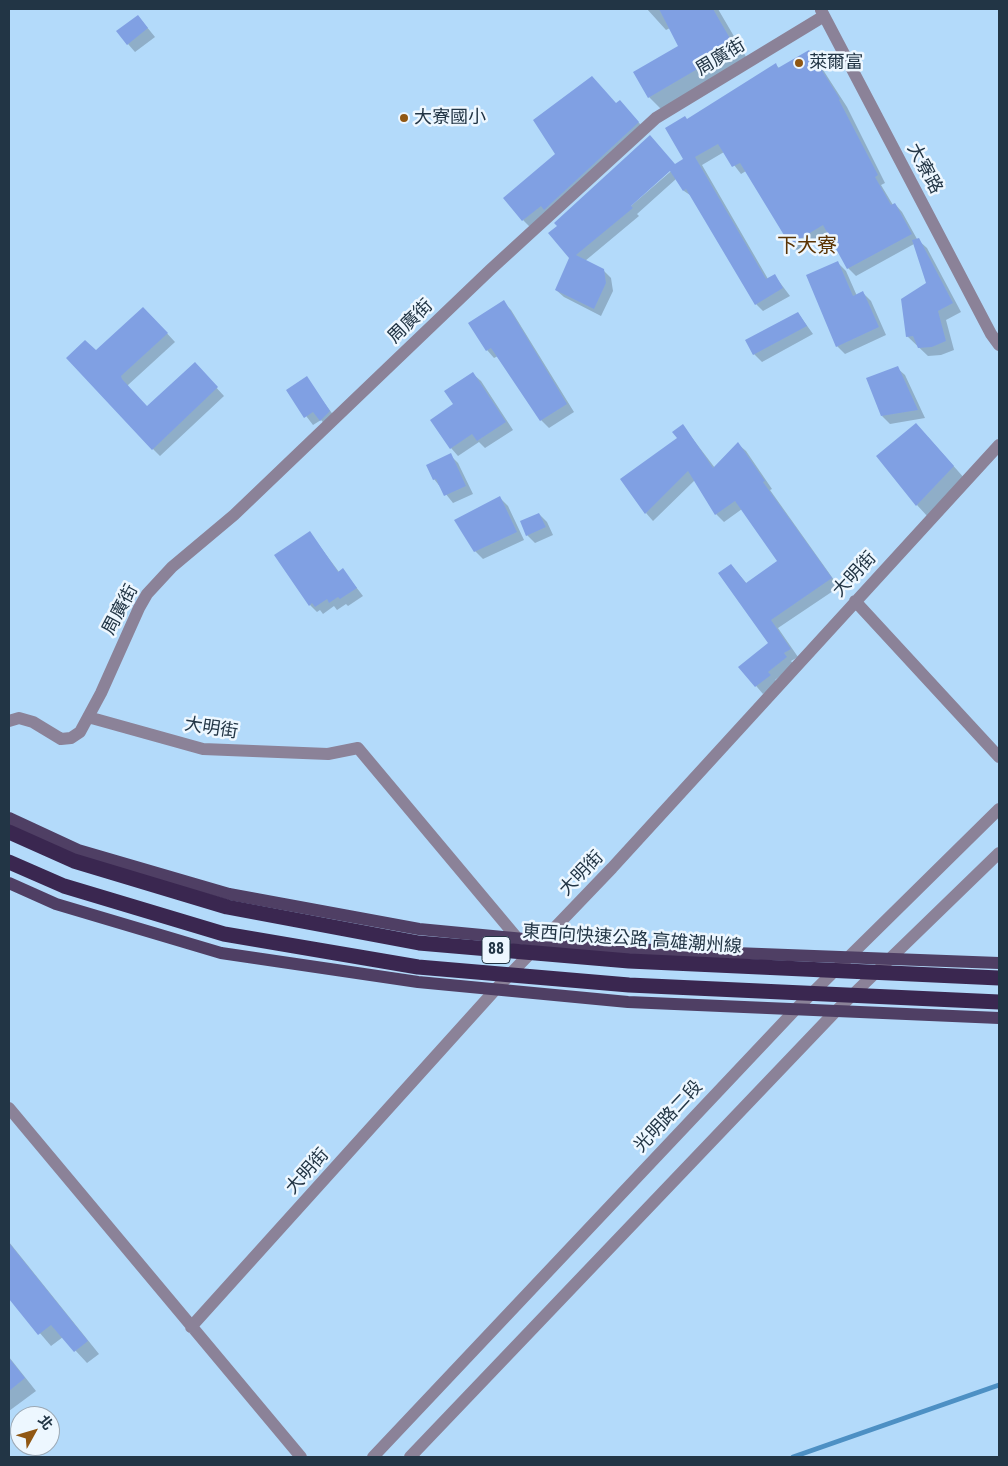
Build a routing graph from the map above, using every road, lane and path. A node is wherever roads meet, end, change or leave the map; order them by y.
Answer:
1 (822, 12) edge
2 (999, 345) edge
3 (999, 445) edge
4 (855, 601) junction
5 (88, 717) junction
6 (9, 721) edge
7 (999, 757) edge
8 (999, 809) edge
9 (9, 818) edge
10 (9, 832) edge
11 (999, 853) edge
12 (9, 862) edge
13 (9, 883) edge
14 (518, 939) junction
15 (542, 941) junction
16 (847, 958) junction
17 (892, 959) junction
18 (999, 963) edge
19 (999, 978) edge
20 (496, 989) junction
21 (999, 1002) edge
22 (796, 1009) junction
23 (835, 1012) junction
24 (999, 1018) edge
25 (9, 1108) edge
26 (191, 1327) junction
27 (301, 1457) edge
28 (373, 1457) edge
29 (410, 1457) edge

1 - 2 street, 大寮路
1 - 5 street, 周廣街
3 - 4 street, 大明街
4 - 7 street
4 - 15 street, 大明街
5 - 6 street
5 - 14 street, 大明街
8 - 16 street, 光明路二段
9 - 14 main road
10 - 19 highway, 東西向快速公路 高雄潮州線 / 88, bridge
11 - 17 street
12 - 21 highway, 88, bridge
13 - 20 main road
14 - 15 main road
15 - 16 main road
15 - 20 street, 大明街
16 - 17 main road
16 - 22 street, 光明路二段
17 - 18 main road
17 - 23 street
20 - 22 main road
20 - 26 street, 大明街
22 - 23 main road
22 - 28 street, 光明路二段
23 - 24 main road
23 - 29 street
25 - 26 street
26 - 27 street

